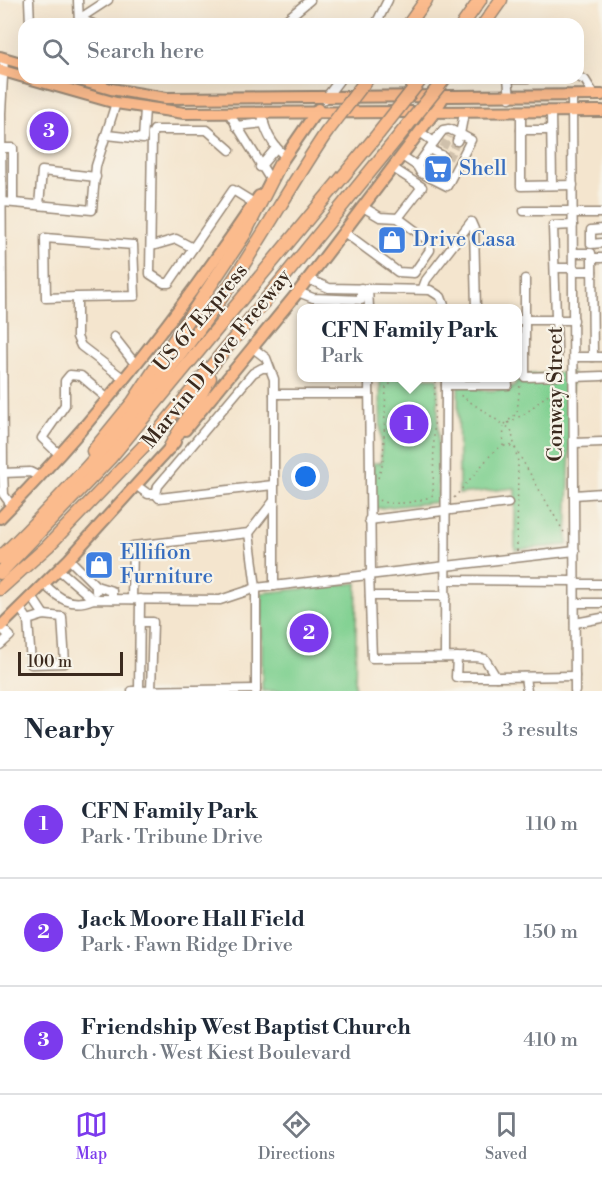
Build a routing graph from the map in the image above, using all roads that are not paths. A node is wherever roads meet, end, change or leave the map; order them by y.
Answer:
1 (29, 0) edge
2 (78, 0) edge
3 (108, 0) edge
4 (310, 0) edge
5 (388, 0) edge
6 (426, 0) edge
7 (480, 0) edge
8 (501, 0) edge
9 (30, 18) edge
10 (79, 18) edge
11 (84, 18) edge
12 (288, 18) edge
13 (379, 18) edge
14 (413, 18) edge
15 (467, 18) edge
16 (488, 18) edge
17 (2, 58) edge
18 (18, 62) edge
19 (1, 70) edge
20 (18, 75) edge
21 (584, 80) edge
22 (50, 84) edge
23 (76, 84) edge
24 (95, 84) edge
25 (336, 84) edge
26 (363, 84) edge
27 (417, 84) edge
28 (509, 84) edge
29 (442, 87) edge
30 (111, 89) junction
31 (77, 92) junction
32 (598, 96) edge
33 (572, 97) junction
34 (229, 98) junction
35 (510, 98) junction
36 (325, 99) junction
37 (113, 102) junction
38 (145, 109) junction
39 (573, 111) junction
40 (602, 111) edge
41 (515, 112) junction
42 (551, 112) junction
43 (1, 113) edge
44 (229, 113) junction
45 (315, 113) junction
46 (434, 113) junction
47 (464, 113) junction
48 (263, 118) junction
49 (236, 126) junction
50 (521, 130) junction
51 (551, 130) junction
52 (420, 132) junction
53 (107, 135) junction
54 (455, 136) junction
55 (431, 145) junction
56 (2, 148) junction
57 (276, 148) junction
58 (230, 150) dead end
59 (402, 156) junction
60 (446, 156) junction
61 (283, 160) junction
62 (417, 166) junction
63 (260, 167) junction
64 (393, 168) junction
65 (1, 170) edge
66 (96, 177) junction
67 (270, 179) junction
68 (552, 186) junction
69 (573, 186) junction
70 (13, 202) junction
71 (254, 203) junction
72 (39, 205) junction
73 (2, 206) edge
74 (363, 207) junction
75 (524, 211) dead end
76 (573, 212) junction
77 (591, 213) junction
78 (602, 213) edge
79 (398, 218) junction
80 (573, 225) junction
81 (602, 229) edge
82 (591, 230) junction
83 (344, 232) junction
84 (602, 243) edge
85 (152, 246) junction
86 (193, 248) junction
87 (592, 252) junction
88 (574, 253) junction
89 (602, 258) edge
90 (2, 261) edge
91 (555, 268) junction
92 (574, 270) junction
93 (592, 271) junction
94 (308, 279) junction
95 (525, 279) dead end
96 (365, 288) junction
97 (423, 288) junction
98 (298, 292) junction
99 (77, 297) junction
100 (2, 298) edge
101 (366, 303) edge
102 (442, 304) edge
103 (476, 304) edge
104 (522, 310) edge
105 (522, 320) edge
106 (556, 320) junction
107 (574, 320) junction
108 (522, 334) edge
109 (114, 336) dead end
110 (230, 343) junction
111 (2, 347) edge
112 (253, 348) junction
113 (596, 355) edge
114 (574, 357) junction
115 (2, 358) edge
116 (136, 366) junction
117 (269, 368) junction
118 (602, 376) edge
119 (574, 377) junction
120 (124, 379) junction
121 (369, 382) edge
122 (448, 383) edge
123 (508, 385) dead end
124 (274, 394) junction
125 (369, 394) junction
126 (108, 399) junction
127 (602, 442) edge
128 (574, 443) junction
129 (170, 447) junction
130 (60, 455) junction
131 (3, 473) junction
132 (40, 477) junction
133 (273, 485) junction
134 (137, 486) junction
135 (156, 494) junction
136 (602, 494) edge
137 (574, 495) junction
138 (273, 502) junction
139 (508, 503) dead end
140 (12, 506) junction
141 (449, 511) junction
142 (0, 518) edge
143 (369, 520) junction
144 (28, 531) junction
145 (249, 532) junction
146 (575, 551) junction
147 (0, 558) edge
148 (69, 559) junction
149 (446, 565) junction
150 (58, 569) junction
151 (0, 573) edge
152 (370, 574) junction
153 (446, 580) junction
154 (575, 583) junction
155 (44, 584) junction
156 (602, 584) edge
157 (96, 586) junction
158 (274, 586) junction
159 (256, 588) junction
160 (0, 589) edge
161 (370, 596) junction
162 (446, 596) junction
163 (32, 597) junction
164 (95, 599) junction
165 (112, 599) junction
166 (136, 599) junction
167 (575, 603) junction
168 (602, 603) edge
169 (20, 608) junction
170 (44, 615) junction
171 (602, 618) edge
172 (28, 620) junction
173 (140, 622) junction
174 (575, 623) junction
175 (0, 627) edge
176 (0, 645) edge
177 (445, 657) junction
178 (457, 657) junction
179 (575, 676) junction
180 (496, 677) junction
181 (525, 677) junction
182 (151, 690) edge
183 (256, 690) edge
184 (137, 691) edge
185 (527, 691) edge
186 (575, 691) edge

1 - 9 street
2 - 10 street
3 - 11 street
4 - 12 street
5 - 13 street
6 - 14 highway
7 - 15 highway
8 - 16 highway
17 - 18 main road
17 - 19 street
19 - 20 main road
19 - 43 street
21 - 32 street
22 - 31 main road
23 - 31 street
24 - 30 main road
25 - 36 street
26 - 144 highway, Marvin D Love Freeway, bridge
27 - 151 highway, US 67 Express, bridge
28 - 35 street
29 - 35 main road
29 - 36 main road
29 - 46 main road, Marvin D Love Freeway
29 - 110 highway, Marvin D Love Freeway, bridge
30 - 34 main road
30 - 37 main road
31 - 37 main road
32 - 33 main road
33 - 35 main road
33 - 39 street, Conway Street
34 - 36 main road
34 - 44 main road
35 - 41 main road
36 - 45 main road
37 - 38 main road
37 - 53 street
38 - 44 main road
38 - 53 street
39 - 40 main road
39 - 42 main road
39 - 69 street, Conway Street
41 - 42 main road
41 - 47 main road
41 - 50 street
42 - 51 street
43 - 56 street
44 - 48 main road
44 - 49 street
45 - 46 main road
45 - 48 main road
45 - 61 main road
46 - 47 main road
46 - 52 main road, Marvin D Love Freeway
47 - 54 street
48 - 49 street
48 - 57 street
49 - 63 street
50 - 51 street
50 - 68 street
51 - 68 street
52 - 55 street
52 - 59 main road, Marvin D Love Freeway
53 - 66 street
54 - 55 street
54 - 60 street
55 - 60 street
55 - 62 street
56 - 65 street
56 - 70 street
57 - 61 street
57 - 63 street
58 - 85 street
59 - 62 street
59 - 64 main road, Marvin D Love Freeway
60 - 62 street
61 - 67 main road
61 - 144 highway
63 - 67 street
64 - 74 main road, Marvin D Love Freeway
64 - 79 street
65 - 73 street
66 - 72 street
66 - 72 street
67 - 71 main road
68 - 69 street
69 - 76 street, Conway Street
70 - 72 street
70 - 73 street
71 - 86 street
71 - 116 main road
73 - 90 street
74 - 79 street
74 - 83 main road, Marvin D Love Freeway
75 - 76 street
76 - 77 street
76 - 80 street, Conway Street
77 - 78 street
77 - 82 street
79 - 83 street
80 - 88 street, Conway Street
80 - 91 street
81 - 82 street
82 - 87 street
83 - 94 main road, Marvin D Love Freeway
84 - 87 street
85 - 86 street
85 - 86 street
87 - 88 street
87 - 89 street
87 - 93 street
88 - 92 street, Conway Street
90 - 100 street
91 - 92 street
91 - 106 street
92 - 93 street
92 - 107 street, Conway Street
93 - 113 street
94 - 96 street
94 - 98 main road, Marvin D Love Freeway
95 - 104 street
96 - 97 street
96 - 101 street
97 - 102 street
97 - 103 street
98 - 101 street
98 - 112 main road, Marvin D Love Freeway
99 - 99 street
99 - 120 street
100 - 111 street
105 - 106 street
106 - 107 street
106 - 108 street
107 - 114 street, Conway Street
109 - 116 street
110 - 129 highway
110 - 160 highway, Marvin D Love Freeway
111 - 115 street
112 - 117 street
112 - 129 main road, Marvin D Love Freeway
113 - 114 street
114 - 119 street, Conway Street
115 - 131 street
116 - 120 main road
117 - 124 street
117 - 135 street
118 - 119 street
119 - 128 street, Conway Street
120 - 126 main road
121 - 125 street
122 - 123 street
122 - 141 street
124 - 125 street
124 - 133 street
125 - 143 street
126 - 130 main road
126 - 130 street
127 - 128 street
128 - 137 street, Conway Street
129 - 134 main road, Marvin D Love Freeway
130 - 132 main road
131 - 132 street
131 - 140 street
132 - 140 main road
133 - 135 street
133 - 138 street
134 - 135 street
134 - 148 main road, Marvin D Love Freeway
136 - 137 street
137 - 146 street, Conway Street
138 - 145 street
138 - 158 street
139 - 141 street
140 - 142 main road
141 - 143 street
141 - 149 street
143 - 152 street
144 - 147 highway, Marvin D Love Freeway
145 - 159 street
145 - 166 street
146 - 149 street
146 - 154 street, Conway Street
148 - 150 main road, Marvin D Love Freeway
148 - 157 street
149 - 152 street
149 - 153 street
150 - 155 main road, Marvin D Love Freeway
150 - 164 street
152 - 158 street
152 - 161 street
153 - 154 street
153 - 162 street
154 - 156 street
154 - 167 street, Conway Street
155 - 163 main road, Marvin D Love Freeway
155 - 164 street
157 - 164 street
157 - 165 street
158 - 159 street
159 - 166 street
159 - 183 street
161 - 162 street
161 - 177 street
162 - 177 street
163 - 169 main road, Marvin D Love Freeway
163 - 170 street
164 - 165 street
165 - 166 street
166 - 173 street
167 - 168 street
167 - 174 street, Conway Street
169 - 172 street
169 - 175 main road, Marvin D Love Freeway
170 - 172 street
170 - 172 street
171 - 174 street
173 - 182 street
173 - 184 street
174 - 179 street, Conway Street
175 - 176 street
177 - 178 street
178 - 180 street
178 - 180 street
179 - 181 street
179 - 186 street, Conway Street
180 - 181 street
181 - 185 street
182 - 183 street
182 - 184 street

